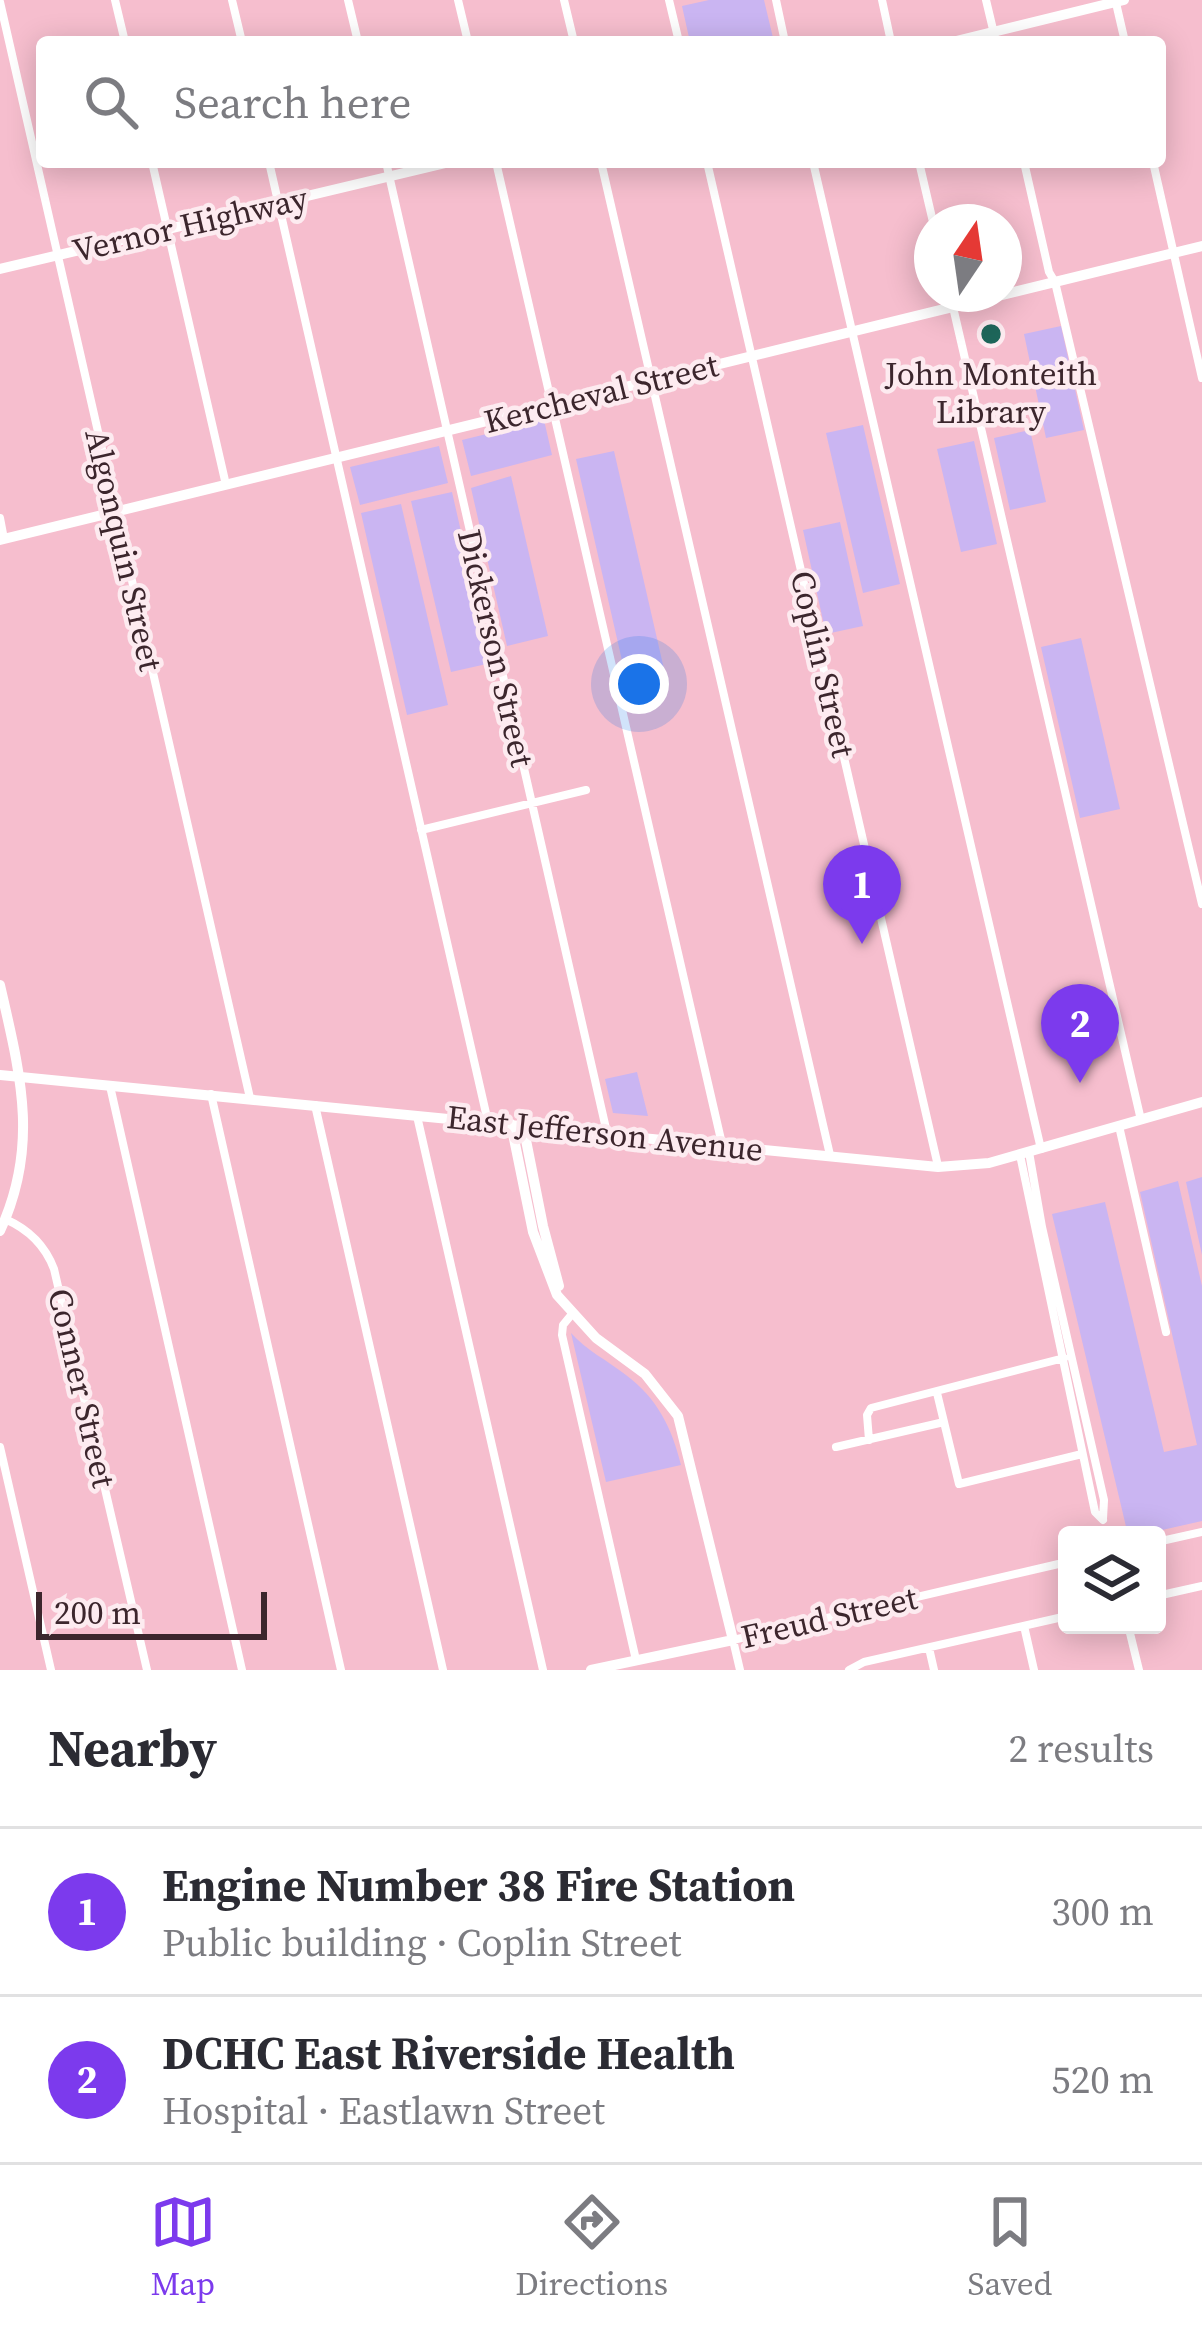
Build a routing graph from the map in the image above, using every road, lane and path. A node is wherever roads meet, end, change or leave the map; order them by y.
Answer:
1 (116, 0) edge
2 (232, 0) edge
3 (348, 0) edge
4 (458, 0) edge
5 (564, 0) edge
6 (669, 0) edge
7 (776, 0) edge
8 (881, 0) edge
9 (986, 0) edge
10 (1119, 1) edge
11 (0, 2) edge
12 (124, 36) edge
13 (241, 36) edge
14 (357, 36) edge
15 (467, 36) edge
16 (573, 36) edge
17 (678, 36) edge
18 (784, 36) edge
19 (890, 36) edge
20 (995, 36) edge
21 (998, 36) edge
22 (1124, 36) edge
23 (36, 162) edge
24 (37, 168) edge
25 (153, 168) edge
26 (270, 168) edge
27 (387, 168) edge
28 (424, 168) edge
29 (497, 168) edge
30 (602, 168) edge
31 (708, 168) edge
32 (814, 168) edge
33 (920, 168) edge
34 (1025, 168) edge
35 (1154, 168) edge
36 (389, 176) junction
37 (278, 203) junction
38 (929, 204) edge
39 (168, 229) junction
40 (1202, 246) edge
41 (1173, 253) junction
42 (57, 256) junction
43 (0, 269) edge
44 (1055, 282) junction
45 (1022, 288) edge
46 (914, 312) edge
47 (954, 312) edge
48 (852, 332) junction
49 (752, 356) junction
50 (1202, 378) edge
51 (651, 381) junction
52 (551, 405) junction
53 (446, 431) junction
54 (337, 458) junction
55 (226, 485) junction
56 (116, 512) junction
57 (0, 518) edge
58 (2, 539) edge
59 (586, 790) dead end
60 (532, 803) junction
61 (421, 830) junction
62 (1202, 904) edge
63 (0, 985) edge
64 (0, 1075) edge
65 (21, 1077) junction
66 (109, 1085) junction
67 (211, 1094) junction
68 (250, 1098) junction
69 (1202, 1102) edge
70 (315, 1105) junction
71 (416, 1114) junction
72 (1141, 1120) junction
73 (488, 1122) junction
74 (517, 1124) junction
75 (1119, 1126) junction
76 (607, 1133) junction
77 (722, 1144) junction
78 (1030, 1152) junction
79 (830, 1155) junction
80 (938, 1167) junction
81 (3, 1225) edge
82 (572, 1314) junction
83 (1166, 1332) dead end
84 (1066, 1357) junction
85 (938, 1393) junction
86 (944, 1422) junction
87 (869, 1440) junction
88 (0, 1447) edge
89 (836, 1447) dead end
90 (1088, 1453) junction
91 (1202, 1532) edge
92 (1166, 1540) edge
93 (1058, 1564) edge
94 (1202, 1586) edge
95 (1166, 1594) edge
96 (1058, 1618) edge
97 (1024, 1626) junction
98 (1130, 1634) edge
99 (733, 1640) junction
100 (929, 1648) junction
101 (636, 1660) junction
102 (849, 1669) edge
103 (51, 1670) edge
104 (147, 1670) edge
105 (242, 1670) edge
106 (341, 1670) edge
107 (443, 1670) edge
108 (543, 1670) edge
109 (591, 1670) edge
110 (740, 1670) edge
111 (934, 1670) edge
112 (1034, 1670) edge
113 (1138, 1670) edge

1 - 12 street
2 - 13 street
3 - 14 street
4 - 15 street
5 - 16 street
6 - 17 street
7 - 18 street
8 - 19 street
9 - 20 street
10 - 21 street
10 - 22 street
11 - 23 street, Algonquin Street
24 - 42 street, Algonquin Street
25 - 39 street
26 - 37 street
27 - 36 street, Dickerson Street
28 - 36 street, Vernor Highway
29 - 52 street
30 - 51 street
31 - 49 street, Coplin Street
32 - 48 street
33 - 38 street
34 - 44 street
35 - 41 street
36 - 37 street, Vernor Highway
36 - 53 street, Dickerson Street
37 - 39 street, Vernor Highway
37 - 54 street
39 - 42 street, Vernor Highway
39 - 55 street
40 - 41 street, Kercheval Street
41 - 44 street, Kercheval Street
41 - 50 street
42 - 43 street, Vernor Highway
42 - 56 street, Algonquin Street
44 - 45 street, Kercheval Street
44 - 62 street
46 - 48 street, Kercheval Street
47 - 72 street
48 - 49 street, Kercheval Street
48 - 78 street
49 - 51 street, Kercheval Street
49 - 80 street, Coplin Street
51 - 52 street, Kercheval Street
51 - 79 street
52 - 53 street, Kercheval Street
52 - 77 street
53 - 54 street, Kercheval Street
53 - 60 street, Dickerson Street
54 - 55 street, Kercheval Street
54 - 61 street
55 - 56 street, Kercheval Street
56 - 58 street, Kercheval Street
56 - 68 street, Algonquin Street
57 - 58 street
59 - 60 street
60 - 61 street
60 - 76 street, Dickerson Street
61 - 73 street
63 - 65 street, Conner Street
64 - 65 street, East Jefferson Avenue
65 - 66 street, East Jefferson Avenue
65 - 81 street, Conner Street
66 - 67 street, East Jefferson Avenue
66 - 105 street
67 - 68 street, East Jefferson Avenue
67 - 106 street
68 - 70 street, East Jefferson Avenue
69 - 72 street, East Jefferson Avenue
70 - 71 street, East Jefferson Avenue
70 - 107 street
71 - 73 street, East Jefferson Avenue
71 - 108 street
72 - 75 street, East Jefferson Avenue
73 - 74 street, East Jefferson Avenue
74 - 76 street, East Jefferson Avenue
74 - 82 street
75 - 78 street, East Jefferson Avenue
75 - 83 street
76 - 77 street, East Jefferson Avenue
77 - 79 street, East Jefferson Avenue
78 - 80 street, East Jefferson Avenue
78 - 84 street
79 - 80 street, East Jefferson Avenue
81 - 104 street, Conner Street
82 - 99 street
82 - 101 street
84 - 85 street
84 - 90 street
85 - 86 street
85 - 87 street
86 - 87 street
86 - 90 street
87 - 89 street
88 - 103 street
90 - 90 street
91 - 92 street
93 - 99 street, Freud Street
94 - 95 street
96 - 97 street
97 - 100 street
97 - 112 street
98 - 113 street
99 - 101 street, Freud Street
99 - 110 street
100 - 102 street
100 - 111 street
101 - 109 street, Freud Street

